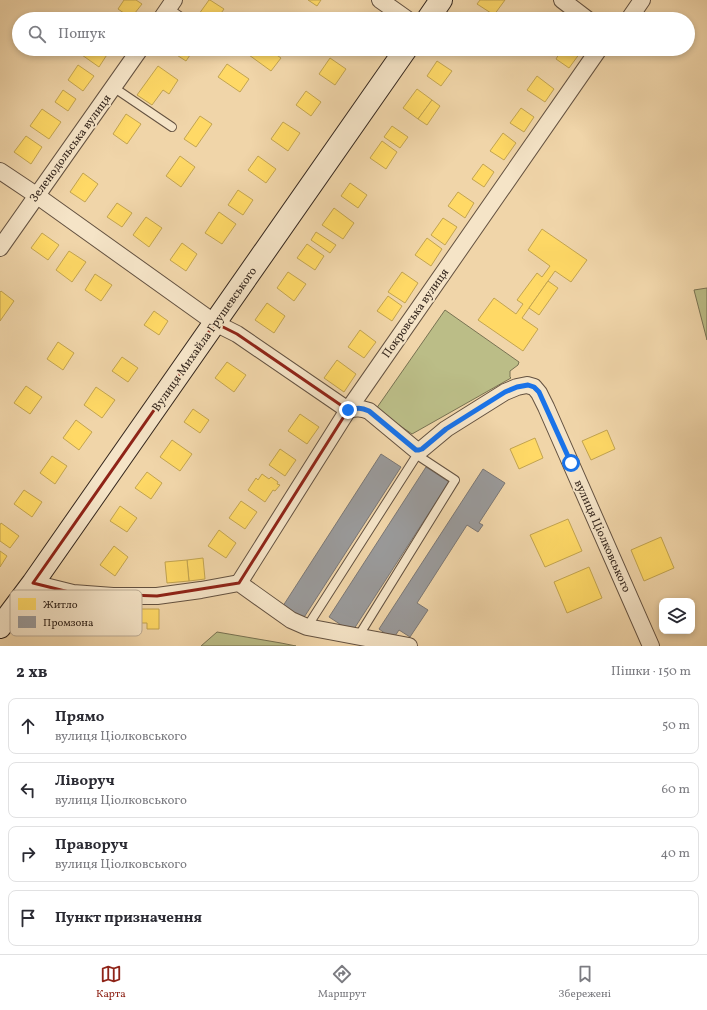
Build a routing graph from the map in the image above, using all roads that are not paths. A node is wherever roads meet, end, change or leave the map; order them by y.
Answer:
1 (380, 0) edge
2 (441, 0) edge
3 (562, 0) edge
4 (642, 0) edge
5 (397, 12) edge
6 (433, 12) edge
7 (578, 12) edge
8 (634, 12) edge
9 (135, 56) edge
10 (401, 56) edge
11 (594, 56) edge
12 (114, 87) junction
13 (172, 127) dead end
14 (0, 171) edge
15 (36, 195) junction
16 (0, 248) edge
17 (215, 323) junction
18 (348, 410) junction
19 (418, 453) junction
20 (33, 583) junction
21 (239, 583) junction
22 (28, 590) edge
23 (64, 590) edge
24 (142, 596) edge
25 (10, 614) edge
26 (307, 627) junction
27 (0, 628) edge
28 (364, 640) edge
29 (409, 646) edge
30 (651, 646) edge

1 - 5 street
2 - 6 street
3 - 7 street
4 - 8 street
9 - 12 street, Зеленодольська вулиця
10 - 17 street, Вулиця Михайла Грушевського
11 - 18 street, Покровська вулиця
12 - 13 lane
12 - 15 street, Зеленодольська вулиця
14 - 15 street
15 - 16 street, Зеленодольська вулиця
15 - 17 street
17 - 18 street
17 - 20 street, Вулиця Михайла Грушевського
18 - 19 street
18 - 21 street, Покровська вулиця
19 - 26 lane
19 - 28 lane
19 - 30 street, вулиця Ціолковського
20 - 22 street, Вулиця Михайла Грушевського
20 - 23 street
21 - 24 street
21 - 26 street
25 - 27 street, Вулиця Михайла Грушевського
26 - 28 street
28 - 29 street

